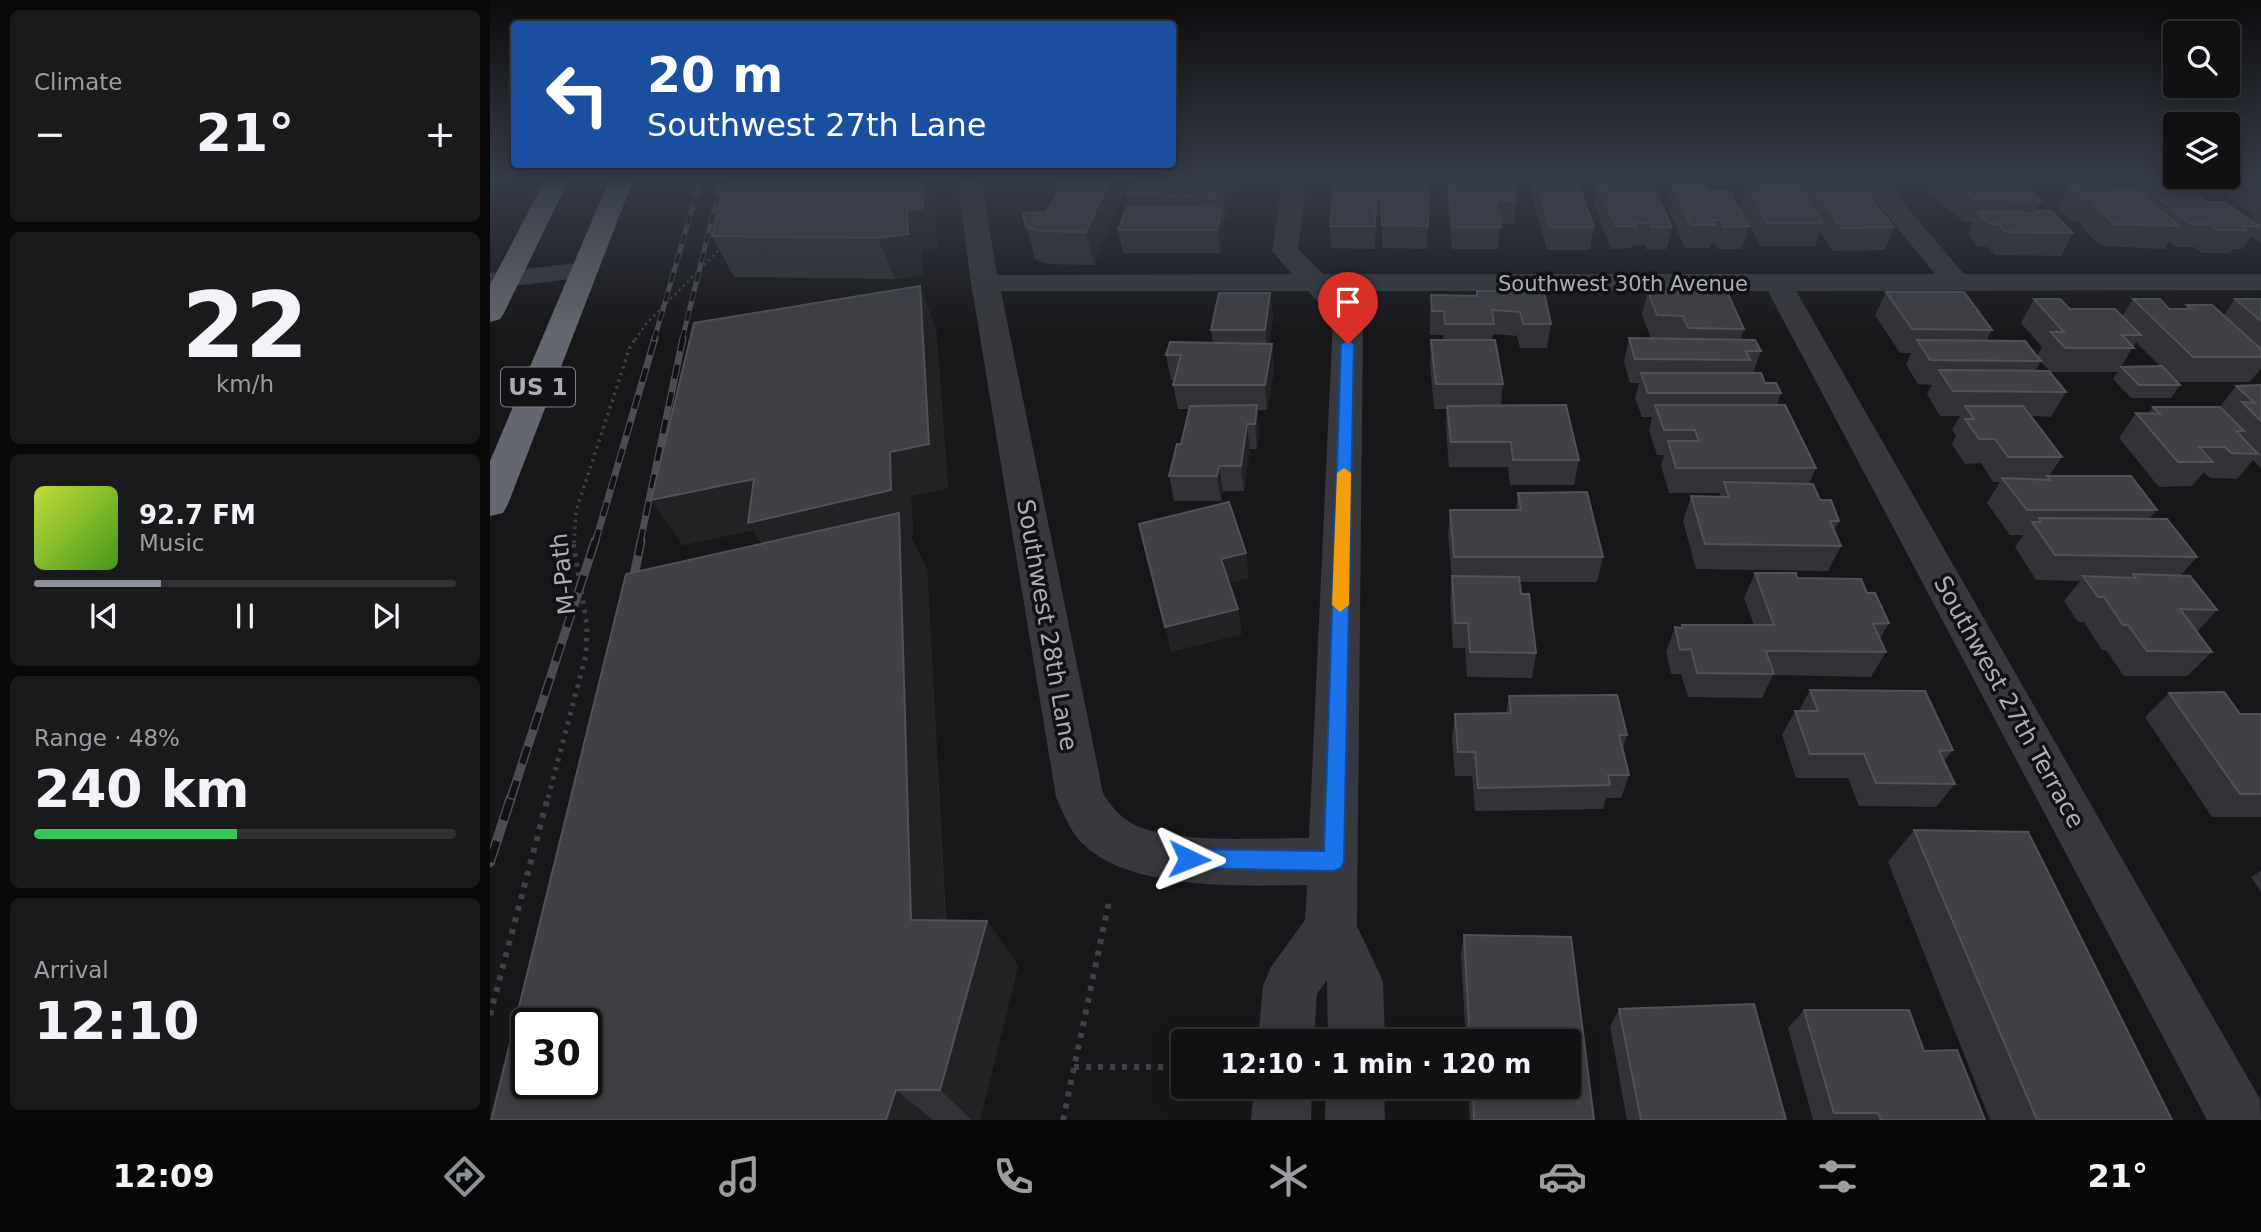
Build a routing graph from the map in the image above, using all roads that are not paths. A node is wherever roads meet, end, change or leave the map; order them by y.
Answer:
1 (527, 230) edge
2 (601, 230) edge
3 (977, 230) edge
4 (1288, 230) edge
5 (1913, 230) edge
6 (585, 271) junction
7 (498, 280) edge
8 (1956, 282) junction
9 (2261, 282) edge
10 (985, 283) junction
11 (1317, 284) junction
12 (1778, 284) junction
13 (490, 313) edge
14 (490, 504) edge
15 (1334, 861) junction
16 (1331, 929) junction
17 (1287, 1029) edge
18 (1356, 1029) edge
19 (1282, 1099) edge
20 (1355, 1099) edge
21 (1281, 1120) edge
22 (1355, 1120) edge
23 (2239, 1120) edge

1 - 7 highway
2 - 6 highway, US 1
3 - 10 street, Southwest 28th Lane
4 - 11 street
5 - 8 street
6 - 7 street
6 - 14 highway, US 1
7 - 13 highway
8 - 9 street, Southwest 30th Avenue
8 - 12 street, Southwest 30th Avenue
10 - 11 street, Southwest 30th Avenue
10 - 15 street, Southwest 28th Lane
11 - 12 street, Southwest 30th Avenue
11 - 15 street
12 - 23 street, Southwest 27th Terrace
15 - 16 street
16 - 17 street
16 - 18 street
19 - 21 street
20 - 22 street

